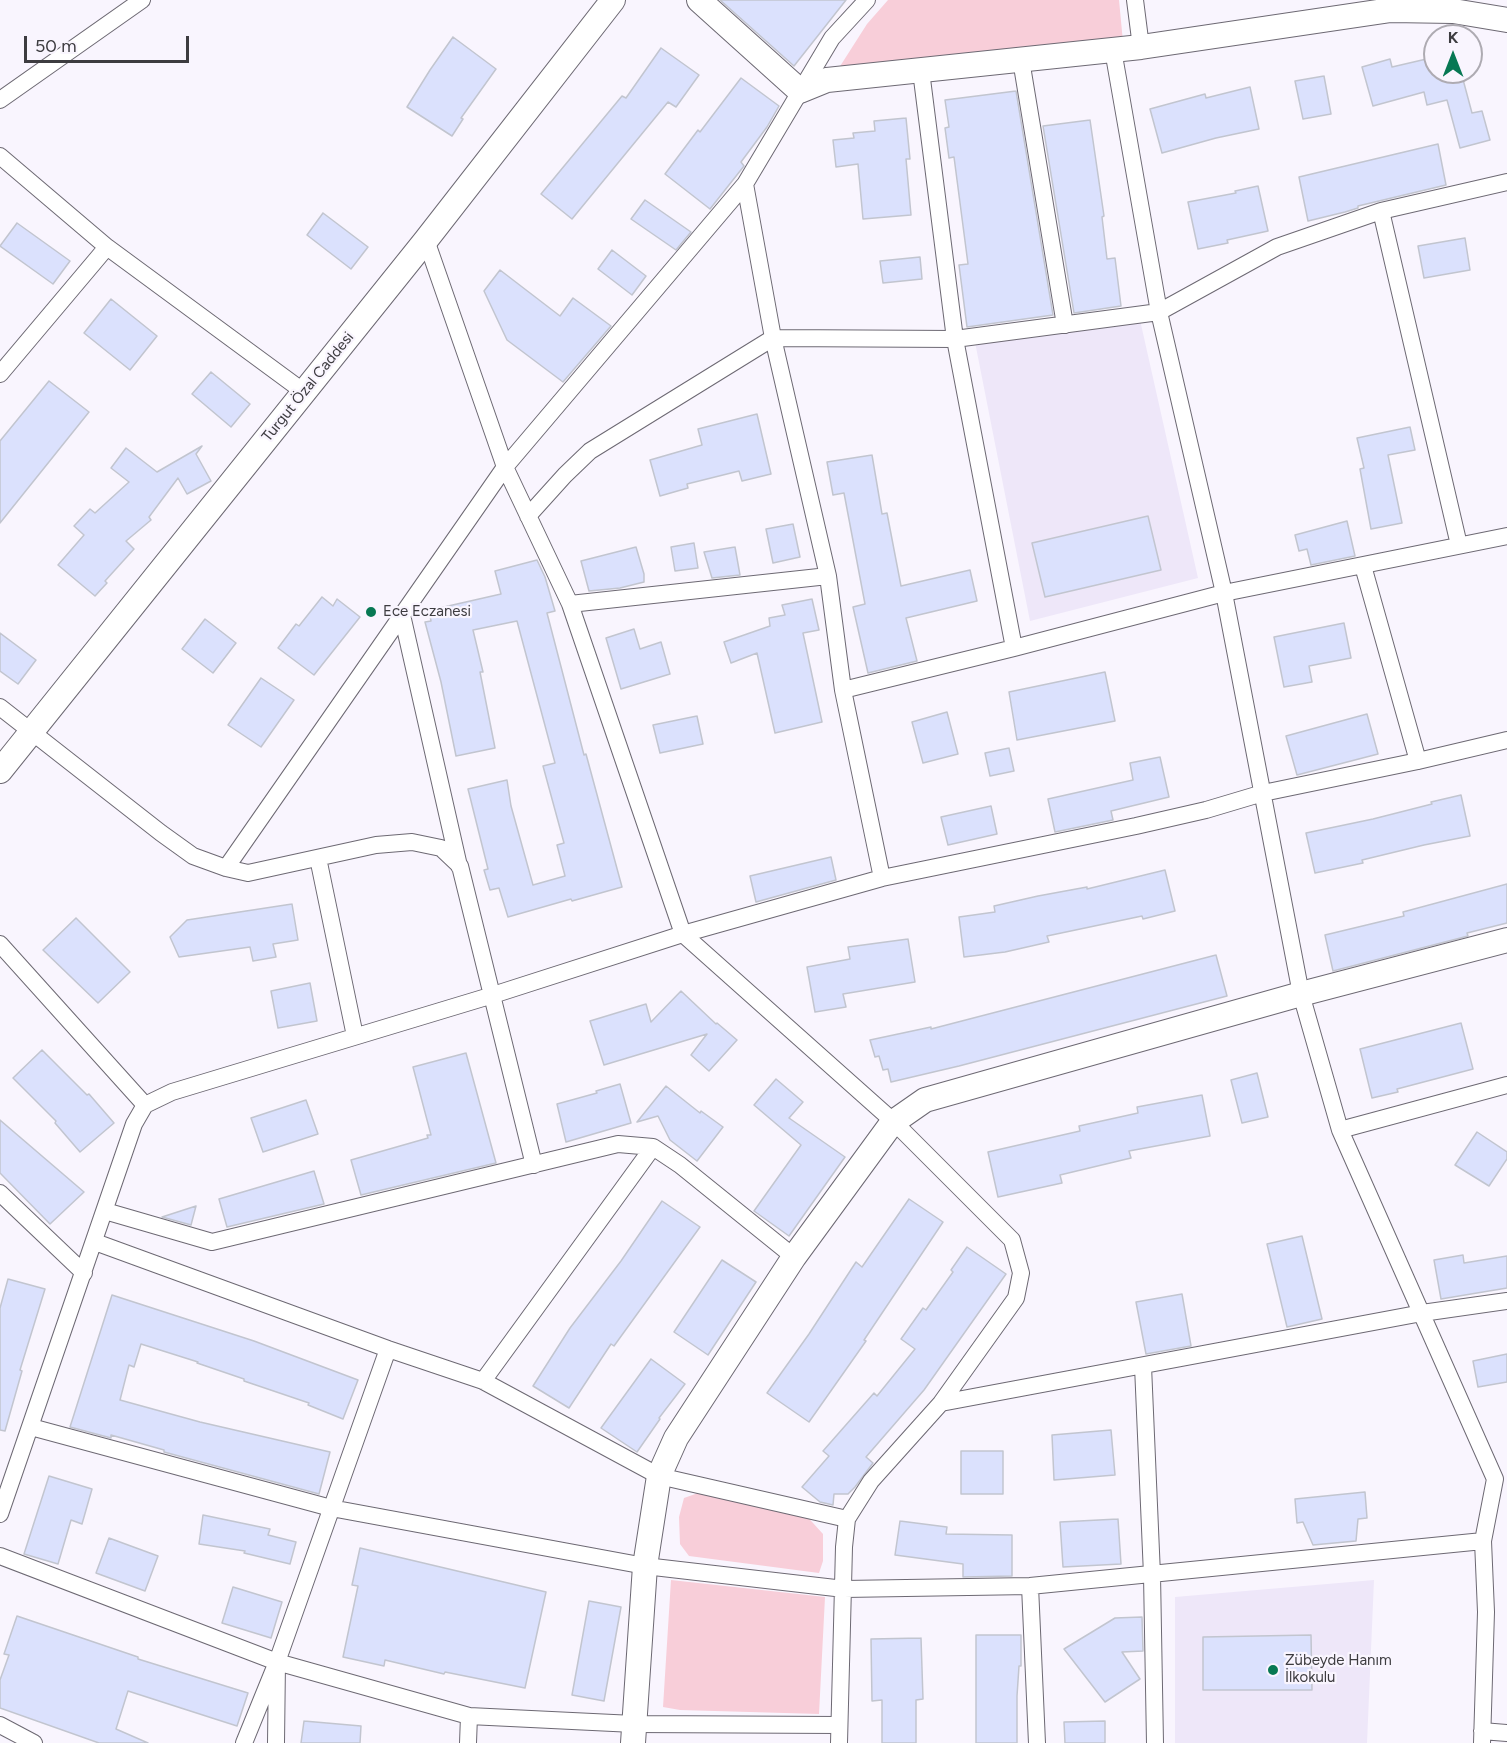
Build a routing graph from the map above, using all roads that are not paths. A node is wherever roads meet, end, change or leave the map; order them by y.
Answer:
1 (142, 0) edge
2 (613, 0) edge
3 (699, 0) edge
4 (867, 0) edge
5 (1135, 0) edge
6 (1388, 5) edge
7 (1507, 20) edge
8 (1141, 47) junction
9 (1113, 50) junction
10 (1021, 60) junction
11 (921, 71) junction
12 (800, 90) junction
13 (0, 100) edge
14 (0, 156) edge
15 (1507, 182) edge
16 (745, 184) junction
17 (1381, 211) junction
18 (426, 240) junction
19 (107, 247) junction
20 (1159, 312) junction
21 (1065, 325) junction
22 (773, 338) junction
23 (955, 339) junction
24 (0, 374) edge
25 (304, 392) junction
26 (505, 467) junction
27 (528, 516) junction
28 (1507, 536) edge
29 (1459, 545) junction
30 (1363, 566) junction
31 (828, 576) junction
32 (1224, 593) junction
33 (570, 604) junction
34 (402, 615) junction
35 (1014, 648) junction
36 (843, 690) junction
37 (0, 707) edge
38 (31, 733) junction
39 (1507, 740) edge
40 (1418, 761) junction
41 (0, 771) edge
42 (1263, 794) junction
43 (318, 858) junction
44 (460, 866) junction
45 (226, 868) junction
46 (882, 878) junction
47 (683, 934) junction
48 (1507, 940) edge
49 (0, 944) edge
50 (1301, 994) junction
51 (493, 995) junction
52 (355, 1036) junction
53 (1507, 1085) edge
54 (145, 1105) junction
55 (894, 1122) junction
56 (1340, 1130) junction
57 (653, 1147) junction
58 (534, 1165) junction
59 (0, 1192) edge
60 (105, 1211) junction
61 (95, 1242) junction
62 (794, 1257) junction
63 (84, 1273) junction
64 (1507, 1301) edge
65 (1422, 1313) junction
66 (388, 1349) junction
67 (1143, 1365) junction
68 (483, 1381) junction
69 (941, 1403) junction
70 (31, 1427) junction
71 (659, 1476) junction
72 (1501, 1479) edge
73 (332, 1508) junction
74 (0, 1514) edge
75 (848, 1519) junction
76 (1483, 1541) junction
77 (0, 1556) edge
78 (645, 1566) junction
79 (1152, 1575) junction
80 (1030, 1586) junction
81 (844, 1589) junction
82 (277, 1662) junction
83 (469, 1716) junction
84 (0, 1725) edge
85 (839, 1725) junction
86 (1507, 1733) edge
87 (634, 1734) edge
88 (1482, 1737) edge
89 (34, 1743) edge
90 (244, 1743) edge
91 (276, 1743) edge
92 (468, 1743) edge
93 (839, 1743) edge
94 (1037, 1743) edge
95 (1155, 1743) edge

1 - 13 street
2 - 18 street, Turgut Özal Caddesi
3 - 12 street
4 - 12 street
5 - 8 street
6 - 7 street
6 - 8 street
8 - 9 street
9 - 10 street
9 - 20 street
10 - 11 street
10 - 21 street
11 - 12 street
11 - 23 street
12 - 16 street
14 - 19 street
15 - 17 street
16 - 22 street
16 - 26 street
17 - 20 street
17 - 29 street
18 - 25 street, Turgut Özal Caddesi
18 - 26 street
19 - 24 street
19 - 25 street
20 - 21 street
20 - 32 street
21 - 23 street
22 - 23 street
22 - 27 street
22 - 31 street
23 - 35 street
25 - 38 street, Turgut Özal Caddesi
26 - 27 street
26 - 34 street
27 - 33 street
28 - 29 street
29 - 30 street
30 - 32 street
30 - 40 street
31 - 33 street
31 - 36 street
32 - 35 street
32 - 42 street
33 - 47 street
34 - 44 street
34 - 45 street
35 - 36 street
36 - 46 street
37 - 38 street
38 - 41 street, Turgut Özal Caddesi
38 - 45 street
39 - 40 street
40 - 42 street
42 - 46 street
42 - 50 street
43 - 44 street
43 - 45 street
43 - 52 street
44 - 51 street
46 - 47 street
47 - 51 street
47 - 55 street
48 - 50 street
49 - 54 street
50 - 55 street
50 - 56 street
51 - 52 street
51 - 58 street
52 - 54 street
53 - 56 street
54 - 60 street
55 - 62 street
55 - 69 street
56 - 65 street
57 - 58 street
57 - 62 street
57 - 68 street
58 - 60 street
59 - 63 street
60 - 61 street
61 - 63 street
61 - 66 street
62 - 71 street
63 - 70 street
64 - 65 street
65 - 67 street
65 - 72 street
66 - 68 street
66 - 73 street
67 - 69 street
67 - 79 street
68 - 71 street
69 - 75 street
70 - 73 street
70 - 74 street
71 - 75 street
71 - 78 street
72 - 76 street
73 - 78 street
73 - 82 street
75 - 81 street
76 - 79 street
76 - 88 street
77 - 82 street
78 - 81 street
78 - 87 street
79 - 80 street
79 - 95 street
80 - 81 street
80 - 94 street
81 - 85 street
82 - 83 street
82 - 90 street
82 - 91 street
83 - 87 street
83 - 92 street
84 - 89 street
85 - 87 street
85 - 93 street
86 - 88 street

